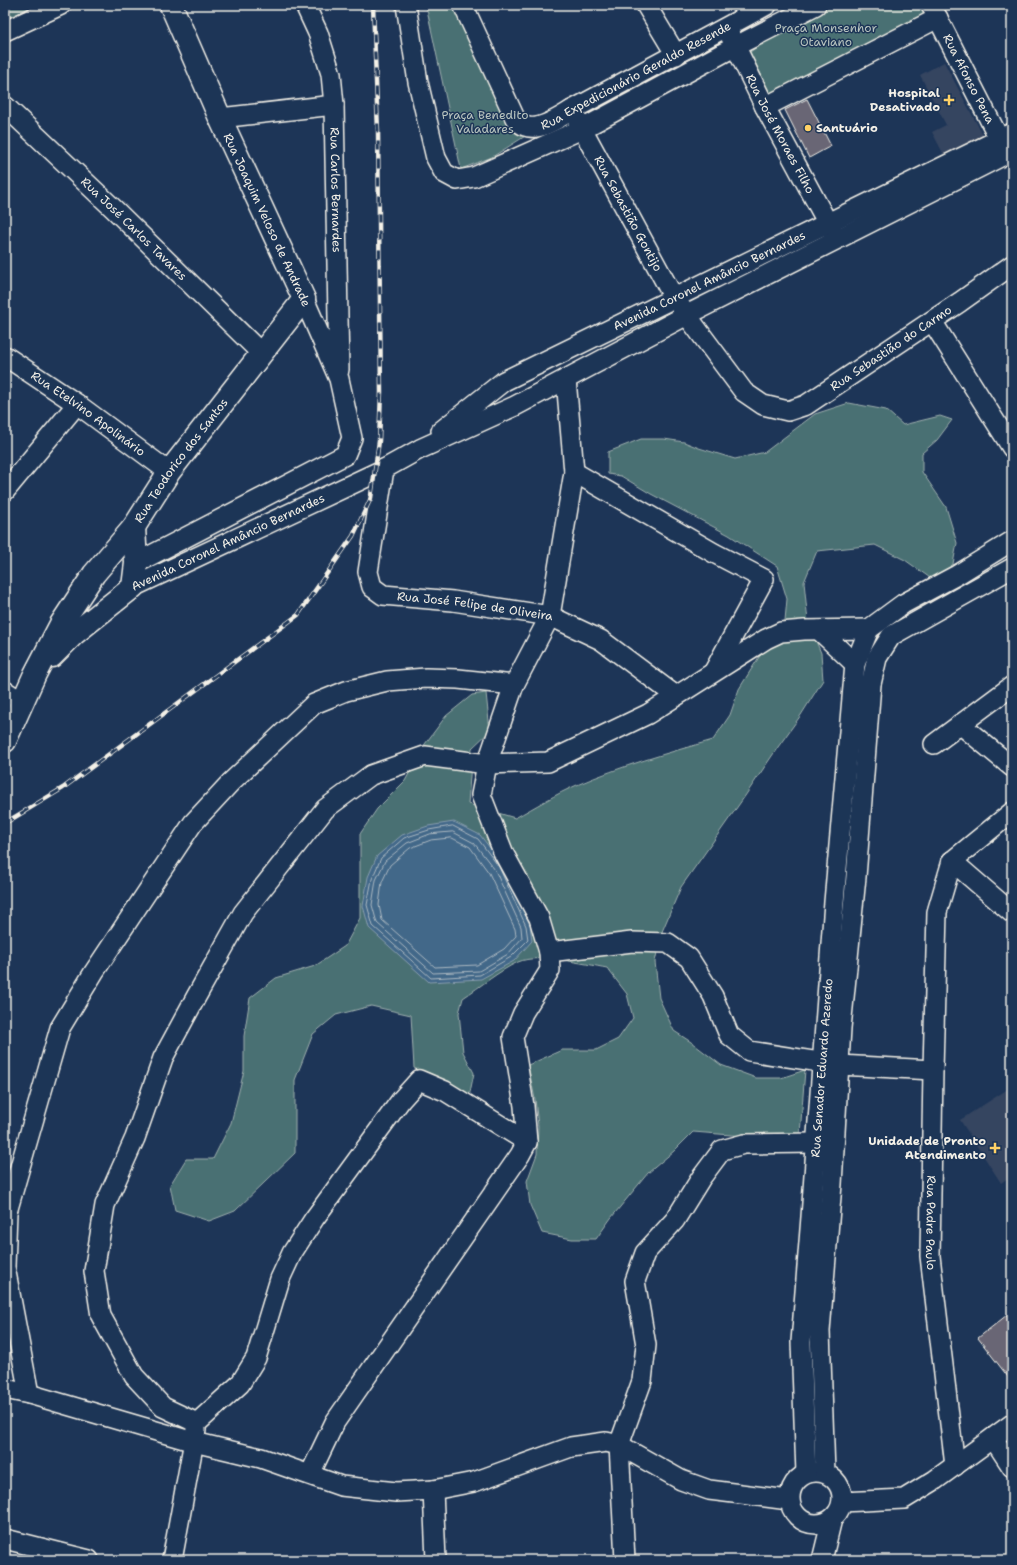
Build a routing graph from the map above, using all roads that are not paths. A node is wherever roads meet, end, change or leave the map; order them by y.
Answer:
1 (61, 5) edge
2 (171, 5) edge
3 (305, 5) edge
4 (406, 5) edge
5 (463, 5) edge
6 (646, 5) edge
7 (767, 5) edge
8 (816, 5) edge
9 (935, 11) edge
10 (727, 28) junction
11 (5, 31) edge
12 (736, 46) junction
13 (676, 55) junction
14 (334, 105) junction
15 (5, 106) edge
16 (765, 106) junction
17 (572, 110) junction
18 (220, 118) junction
19 (582, 129) junction
20 (1008, 144) edge
21 (827, 222) junction
22 (836, 239) junction
23 (1010, 270) edge
24 (674, 298) junction
25 (304, 299) junction
26 (687, 315) junction
27 (932, 321) junction
28 (261, 353) junction
29 (5, 356) edge
30 (339, 379) junction
31 (566, 379) junction
32 (77, 404) junction
33 (763, 405) joint
34 (352, 438) joint
35 (1012, 448) edge
36 (420, 449) junction
37 (384, 469) junction
38 (169, 472) junction
39 (574, 472) junction
40 (5, 491) edge
41 (134, 527) junction
42 (1012, 541) edge
43 (136, 563) junction
44 (1012, 568) edge
45 (94, 574) junction
46 (133, 587) junction
47 (112, 604) junction
48 (550, 616) junction
49 (869, 629) junction
50 (819, 630) junction
51 (855, 664) junction
52 (713, 672) junction
53 (34, 674) junction
54 (514, 685) junction
55 (1012, 686) edge
56 (676, 696) junction
57 (13, 697) edge
58 (960, 724) junction
59 (5, 741) edge
60 (934, 744) dead end
61 (487, 764) junction
62 (1012, 767) edge
63 (1012, 812) edge
64 (952, 861) junction
65 (1012, 913) edge
66 (549, 952) junction
67 (830, 1063) junction
68 (932, 1070) junction
69 (526, 1142) junction
70 (816, 1143) junction
71 (816, 1265) junction
72 (5, 1390) edge
73 (29, 1394) junction
74 (197, 1423) junction
75 (1012, 1424) edge
76 (994, 1438) junction
77 (194, 1442) junction
78 (618, 1445) junction
79 (955, 1466) junction
80 (1012, 1466) edge
81 (806, 1473) junction
82 (825, 1473) junction
83 (310, 1474) junction
84 (433, 1490) junction
85 (789, 1500) junction
86 (842, 1502) junction
87 (832, 1519) junction
88 (802, 1521) junction
89 (5, 1539) edge
90 (822, 1559) edge
91 (89, 1560) edge
92 (172, 1560) edge
93 (436, 1560) edge
94 (624, 1560) edge

1 - 11 street
2 - 18 main road, Rua Joaquim Veloso de Andrade
3 - 14 street, Rua Carlos Bernardes
4 - 19 street
5 - 17 street, Rua Expedicionário Geraldo Resende
6 - 13 street
7 - 10 street, Rua Expedicionário Geraldo Resende
8 - 12 street
9 - 16 street
9 - 20 street, Rua Afonso Pena
10 - 12 street, Rua José Moraes Filho
10 - 13 street, Rua Expedicionário Geraldo Resende
12 - 16 street, Rua José Moraes Filho
12 - 19 street
13 - 17 street, Rua Expedicionário Geraldo Resende
14 - 18 street
14 - 30 street, Rua Carlos Bernardes
15 - 28 street, Rua José Carlos Tavares
16 - 21 street, Rua José Moraes Filho
17 - 19 street, Rua Sebastião Gontijo
18 - 25 main road, Rua Joaquim Veloso de Andrade
19 - 24 street, Rua Sebastião Gontijo
20 - 21 street, Avenida Coronel Amâncio Bernardes
20 - 22 street, Avenida Coronel Amâncio Bernardes
21 - 22 street, Rua José Moraes Filho
21 - 24 street, Avenida Coronel Amâncio Bernardes
22 - 26 street, Avenida Coronel Amâncio Bernardes
23 - 27 street, Rua Sebastião do Carmo
24 - 26 street, Rua Sebastião Gontijo
24 - 36 street, Avenida Coronel Amâncio Bernardes
25 - 28 main road, Rua Teodorico dos Santos
25 - 30 street, Rua Joaquim Veloso de Andrade
26 - 31 street, Avenida Coronel Amâncio Bernardes
26 - 33 street, Rua Sebastião Gontijo
27 - 33 street, Rua Sebastião do Carmo
27 - 35 street
28 - 38 main road, Rua Teodorico dos Santos
29 - 32 street, Rua Etelvino Apolinário
30 - 34 street, Rua Joaquim Veloso de Andrade
31 - 36 street, Avenida Coronel Amâncio Bernardes
31 - 39 street
32 - 38 street, Rua Etelvino Apolinário
32 - 40 street
34 - 43 street, Avenida Coronel Amâncio Bernardes
36 - 37 street, Avenida Coronel Amâncio Bernardes
37 - 46 street, Avenida Coronel Amâncio Bernardes
37 - 48 street, Rua José Felipe de Oliveira
38 - 41 main road, Rua Teodorico dos Santos
39 - 48 street
39 - 52 street
41 - 43 main road
41 - 45 main road, Rua Teodorico dos Santos
42 - 49 street
43 - 46 main road
44 - 67 street, Rua Senador Eduardo Azeredo
45 - 47 main road
45 - 53 main road, Rua Teodorico dos Santos
46 - 47 main road, Avenida Coronel Amâncio Bernardes
47 - 53 main road, Avenida Coronel Amâncio Bernardes
48 - 54 street
48 - 56 street, Rua José Felipe de Oliveira
49 - 50 street
49 - 51 street, Rua Senador Eduardo Azeredo
50 - 51 street
50 - 52 street
51 - 67 street, Rua Senador Eduardo Azeredo
52 - 56 street
53 - 57 main road, Rua Teodorico dos Santos
54 - 61 street
54 - 73 street
55 - 58 street
56 - 61 street
57 - 59 main road, Rua Teodorico dos Santos
58 - 60 street
58 - 62 street
61 - 66 street
61 - 74 street
63 - 64 street
64 - 65 street
64 - 68 street, Rua Padre Paulo
66 - 67 street
66 - 69 street
67 - 68 street
67 - 70 street, Rua Senador Eduardo Azeredo
67 - 71 street, Rua Senador Eduardo Azeredo
68 - 79 street, Rua Padre Paulo
69 - 74 street
69 - 83 street
70 - 71 street, Rua Senador Eduardo Azeredo
70 - 78 street
71 - 81 street, Rua Senador Eduardo Azeredo
71 - 82 street, Rua Senador Eduardo Azeredo
72 - 73 street
73 - 77 street
74 - 77 street
75 - 76 street
76 - 79 street
76 - 80 street
77 - 83 street
77 - 92 street
78 - 84 street
78 - 85 street
78 - 94 street
79 - 86 street
81 - 82 street
81 - 85 street
82 - 86 street
83 - 84 street
84 - 93 street
85 - 88 street
86 - 87 street
87 - 88 street
87 - 90 street
88 - 90 street
89 - 91 street

